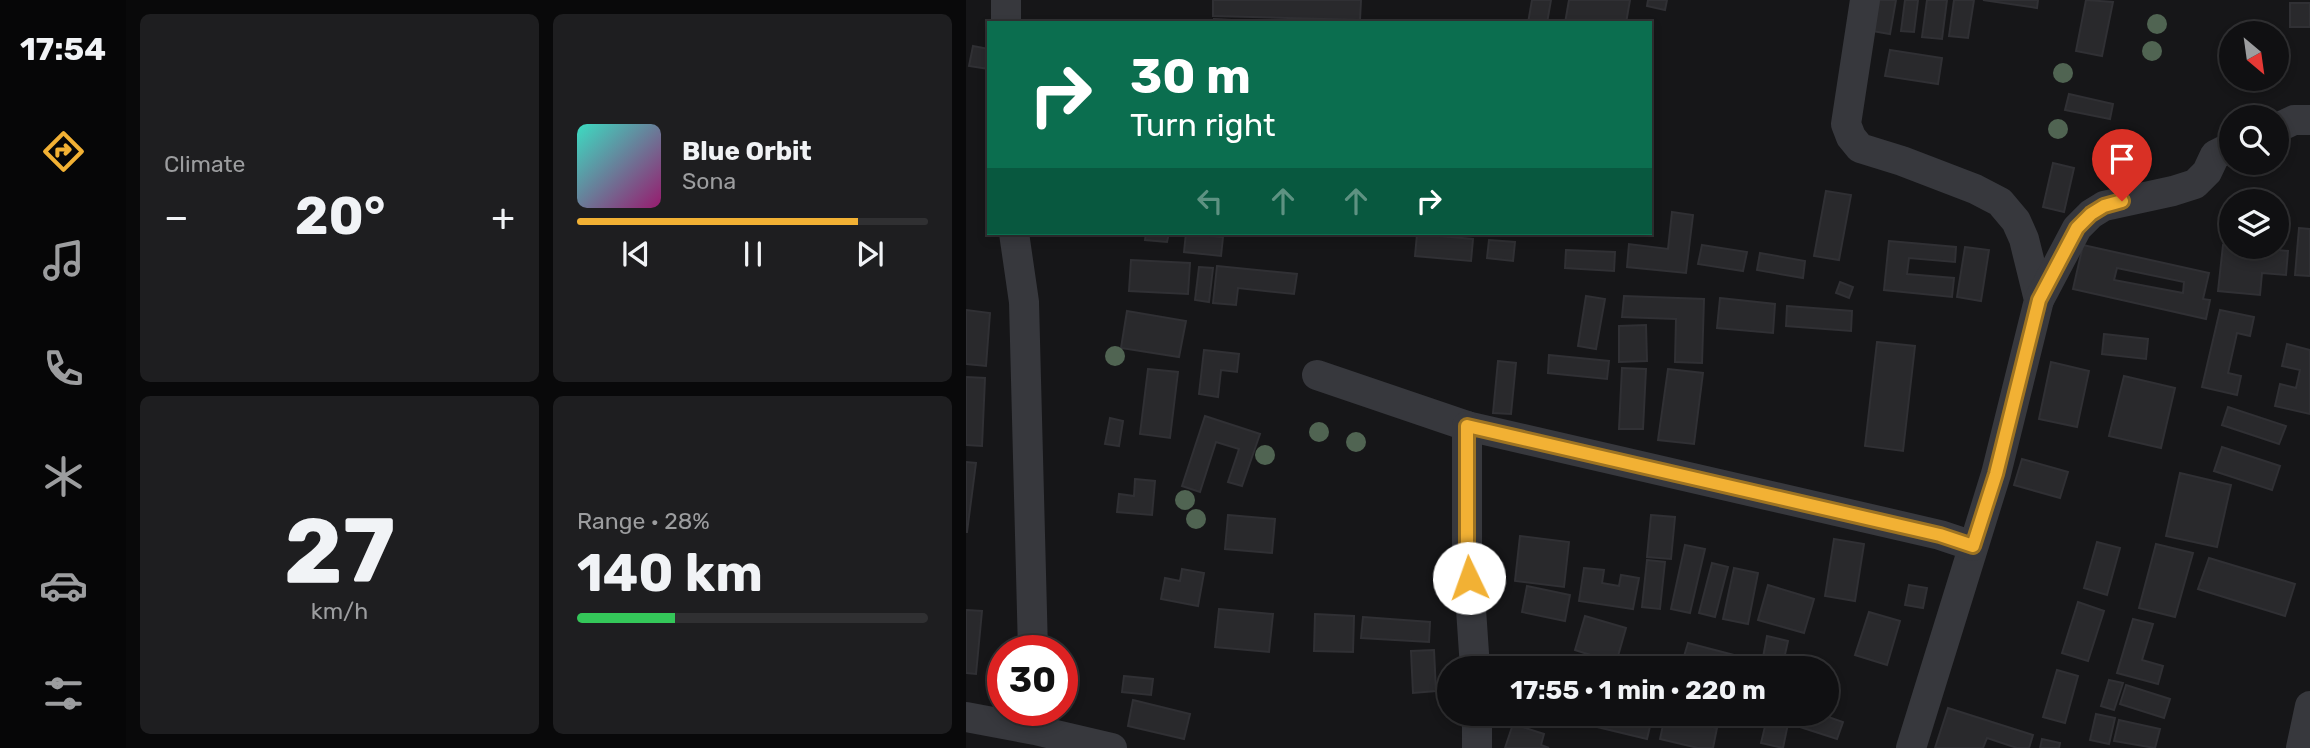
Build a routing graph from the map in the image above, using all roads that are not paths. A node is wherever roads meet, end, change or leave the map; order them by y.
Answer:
1 (1006, 0) edge
2 (1865, 0) edge
3 (1006, 21) edge
4 (2310, 120) edge
5 (2289, 122) edge
6 (2219, 153) edge
7 (1014, 235) edge
8 (2039, 300) junction
9 (1317, 375) dead end
10 (1467, 426) junction
11 (1973, 546) junction
12 (1033, 635) edge
13 (1474, 656) edge
14 (2310, 706) edge
15 (966, 717) edge
16 (1477, 726) edge
17 (1034, 729) edge
18 (1112, 748) edge
19 (1477, 748) edge
20 (1911, 748) edge
21 (2301, 748) edge

1 - 3 street
2 - 8 street
4 - 5 street
6 - 8 street
7 - 12 street
8 - 11 street
9 - 10 street
10 - 11 street
10 - 13 street
11 - 20 street
14 - 21 street
15 - 17 street
16 - 19 street
17 - 18 street

